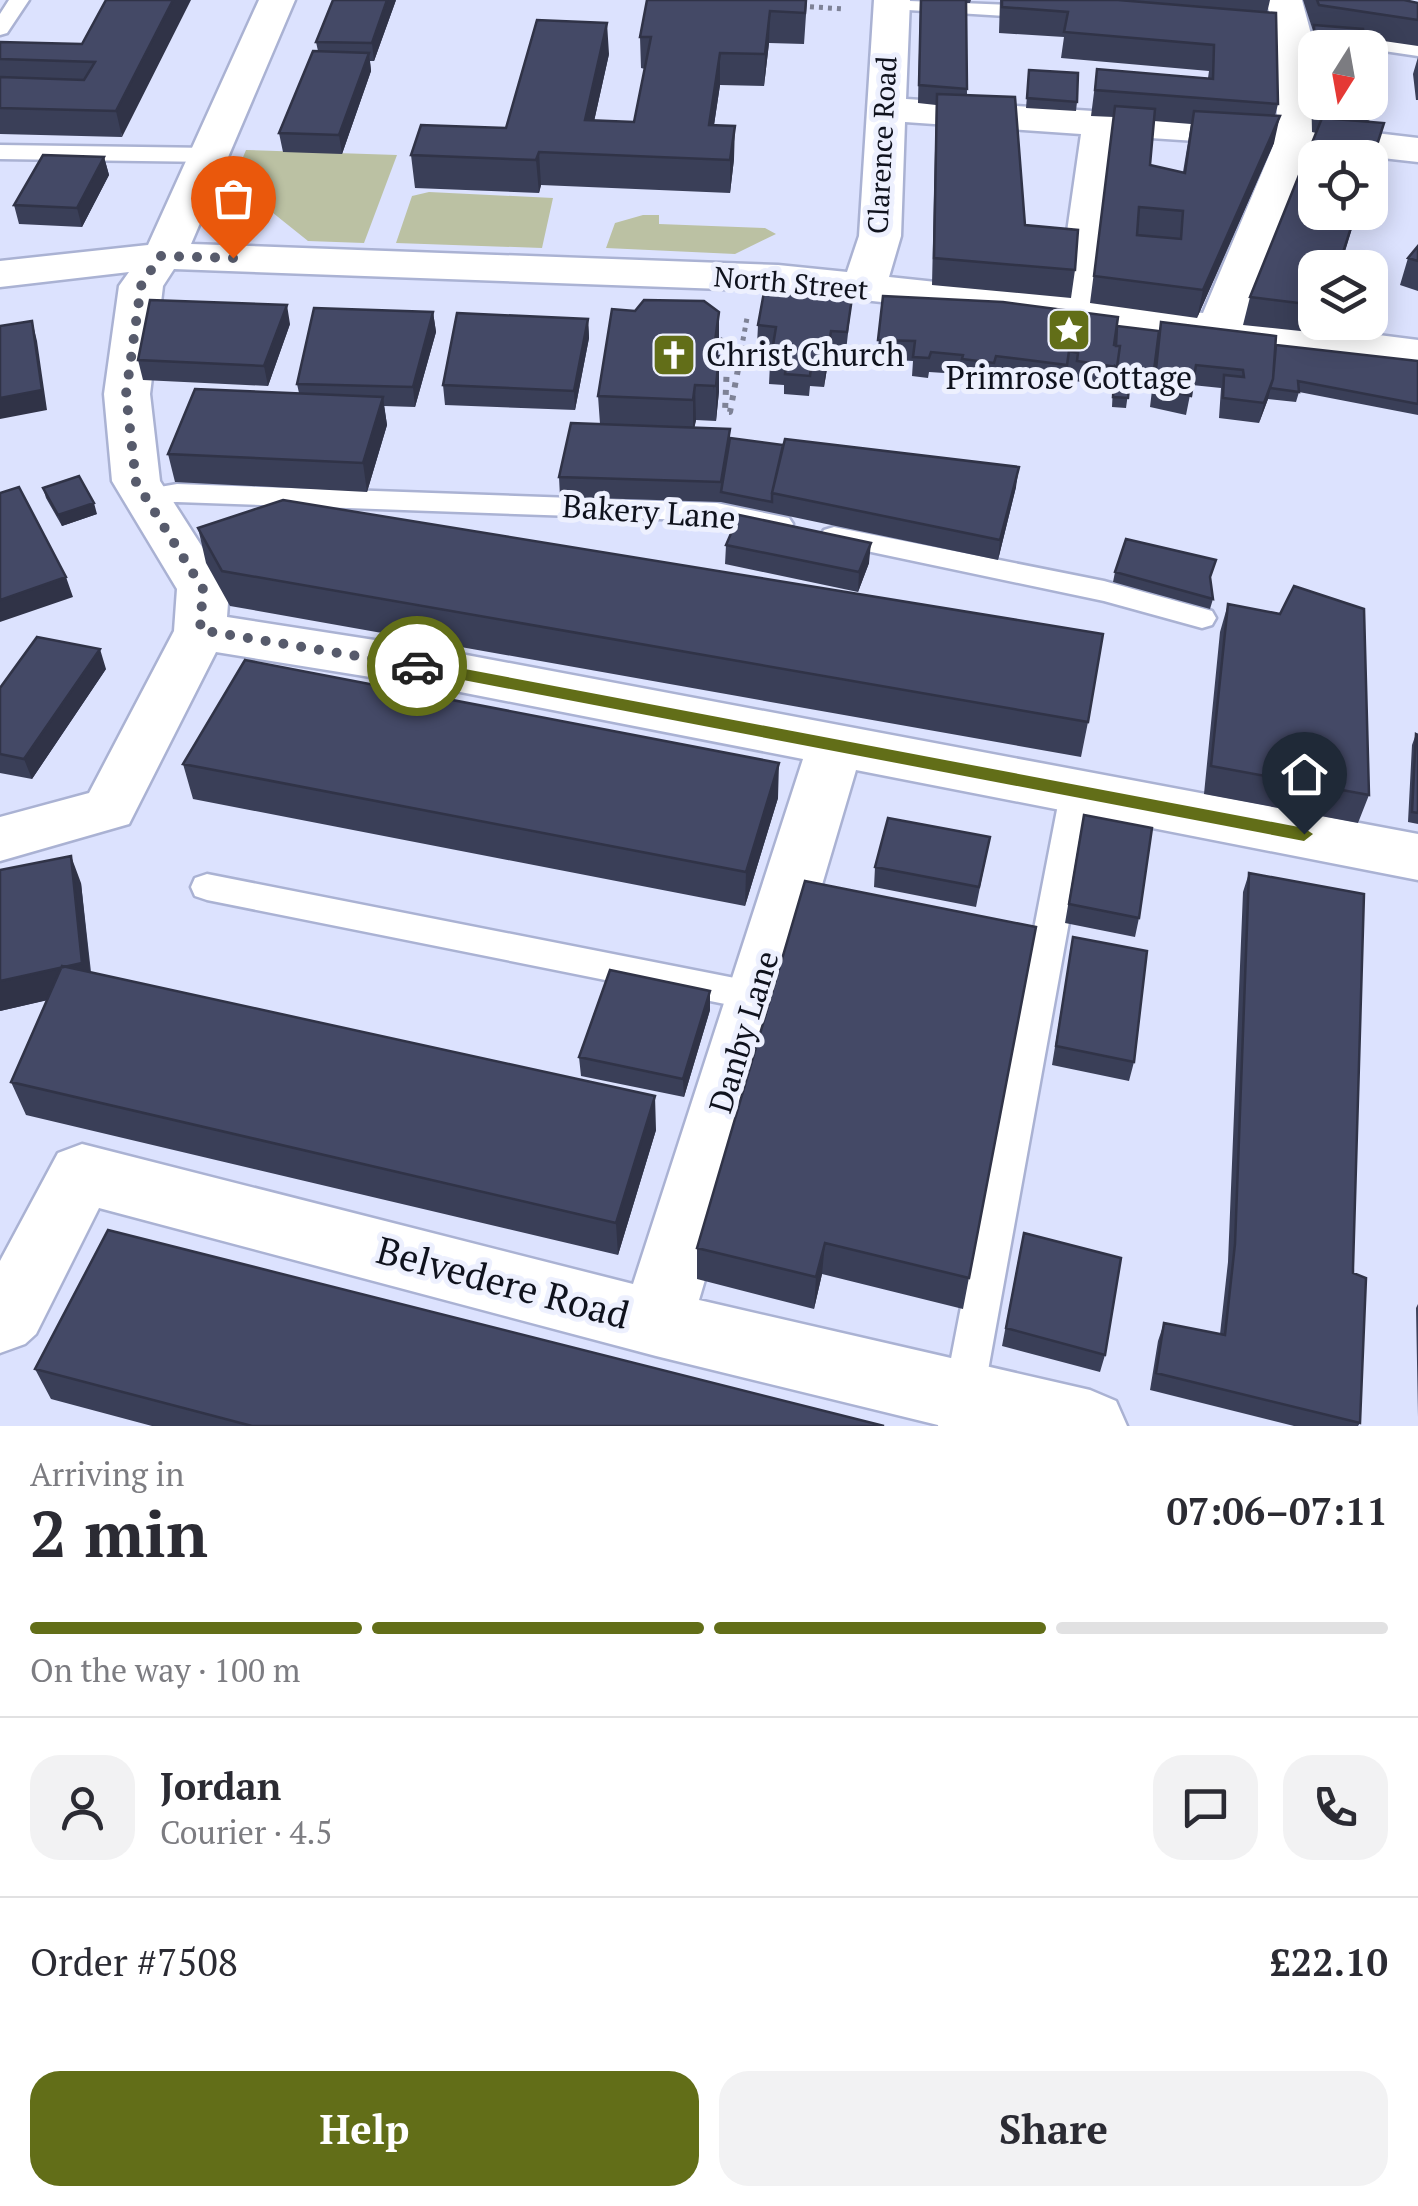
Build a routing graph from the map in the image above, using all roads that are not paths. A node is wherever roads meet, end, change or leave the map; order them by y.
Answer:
1 (18, 0) edge
2 (277, 0) edge
3 (891, 5) edge
4 (1060, 14) edge
5 (1283, 22) edge
6 (0, 29) edge
7 (1418, 50) edge
8 (885, 108) junction
9 (1102, 123) junction
10 (1297, 136) junction
11 (1418, 150) edge
12 (0, 152) edge
13 (212, 155) junction
14 (160, 256) junction
15 (0, 274) edge
16 (864, 288) junction
17 (1078, 310) junction
18 (1218, 329) junction
19 (1418, 354) edge
20 (146, 497) junction
21 (1202, 618) dead end
22 (200, 630) junction
23 (836, 743) junction
24 (1077, 789) junction
25 (0, 839) edge
26 (1418, 857) edge
27 (207, 887) dead end
28 (755, 996) junction
29 (0, 1320) edge
30 (656, 1323) junction
31 (961, 1412) edge
32 (1090, 1426) edge

1 - 6 lane
2 - 13 street
3 - 4 lane
3 - 8 street, Clarence Road
5 - 7 lane
5 - 10 street
8 - 9 street
8 - 16 street, Clarence Road
9 - 10 street
9 - 17 street
10 - 11 street
10 - 18 street
12 - 13 lane
13 - 14 street
14 - 15 street, North Street
14 - 16 street, North Street
14 - 20 street
16 - 17 street, North Street
17 - 18 street, North Street
18 - 19 street, North Street
20 - 21 lane, Bakery Lane
20 - 22 street
22 - 23 street
22 - 25 street
23 - 24 street
23 - 28 street, Danby Lane
24 - 26 street
24 - 31 lane
27 - 28 lane
28 - 30 street, Danby Lane
29 - 30 street, Belvedere Road
30 - 31 street, Belvedere Road
31 - 32 street, Belvedere Road

